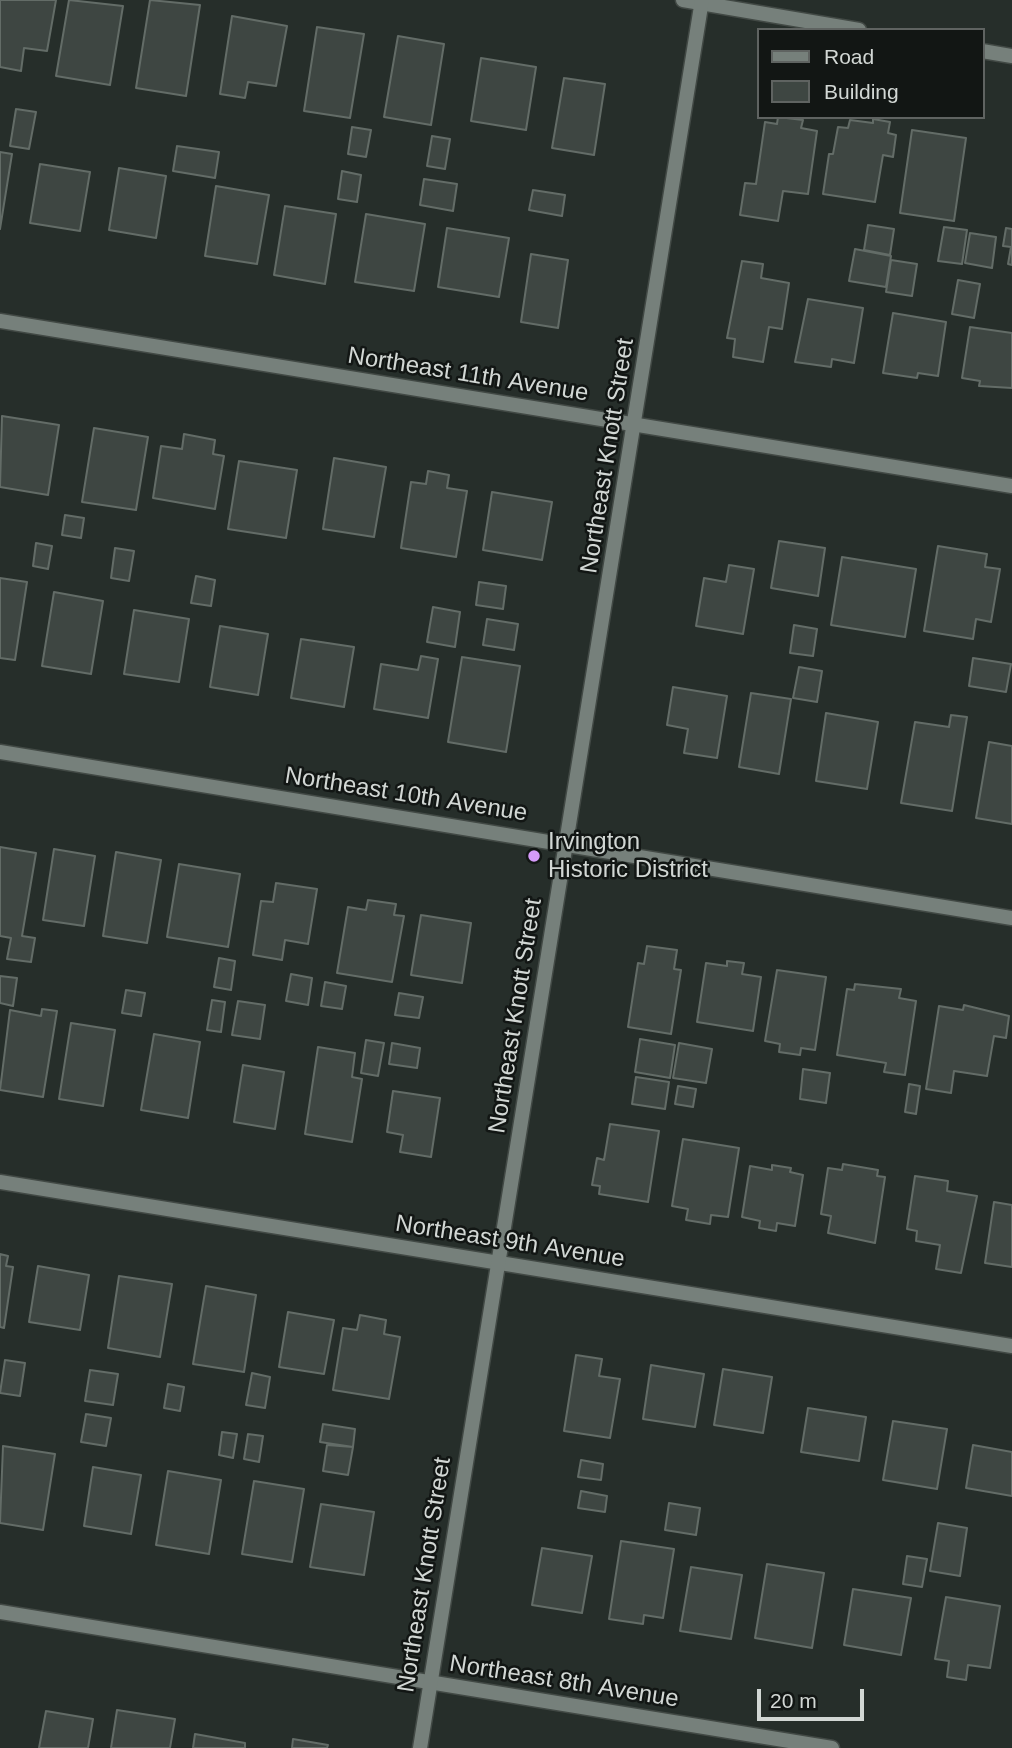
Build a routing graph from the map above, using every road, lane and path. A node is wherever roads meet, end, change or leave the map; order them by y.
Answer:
1 (683, 0) edge
2 (702, 2) edge
3 (848, 28) edge
4 (984, 51) edge
5 (1012, 56) edge
6 (0, 321) edge
7 (636, 426) junction
8 (1012, 486) edge
9 (0, 752) edge
10 (567, 845) junction
11 (1012, 918) edge
12 (0, 1182) edge
13 (499, 1264) junction
14 (1012, 1346) edge
15 (0, 1612) edge
16 (430, 1684) junction
17 (420, 1748) edge
18 (832, 1748) edge

1 - 2 street
2 - 3 street
2 - 7 street, Northeast Knott Street
4 - 5 street
6 - 7 street, Northeast 11th Avenue
7 - 8 street, Northeast 11th Avenue
7 - 10 street, Northeast Knott Street
9 - 10 street, Northeast 10th Avenue
10 - 11 street, Northeast 10th Avenue
10 - 13 street, Northeast Knott Street
12 - 13 street, Northeast 9th Avenue
13 - 14 street, Northeast 9th Avenue
13 - 16 street, Northeast Knott Street
15 - 16 street, Northeast 8th Avenue
16 - 17 street, Northeast Knott Street
16 - 18 street, Northeast 8th Avenue

